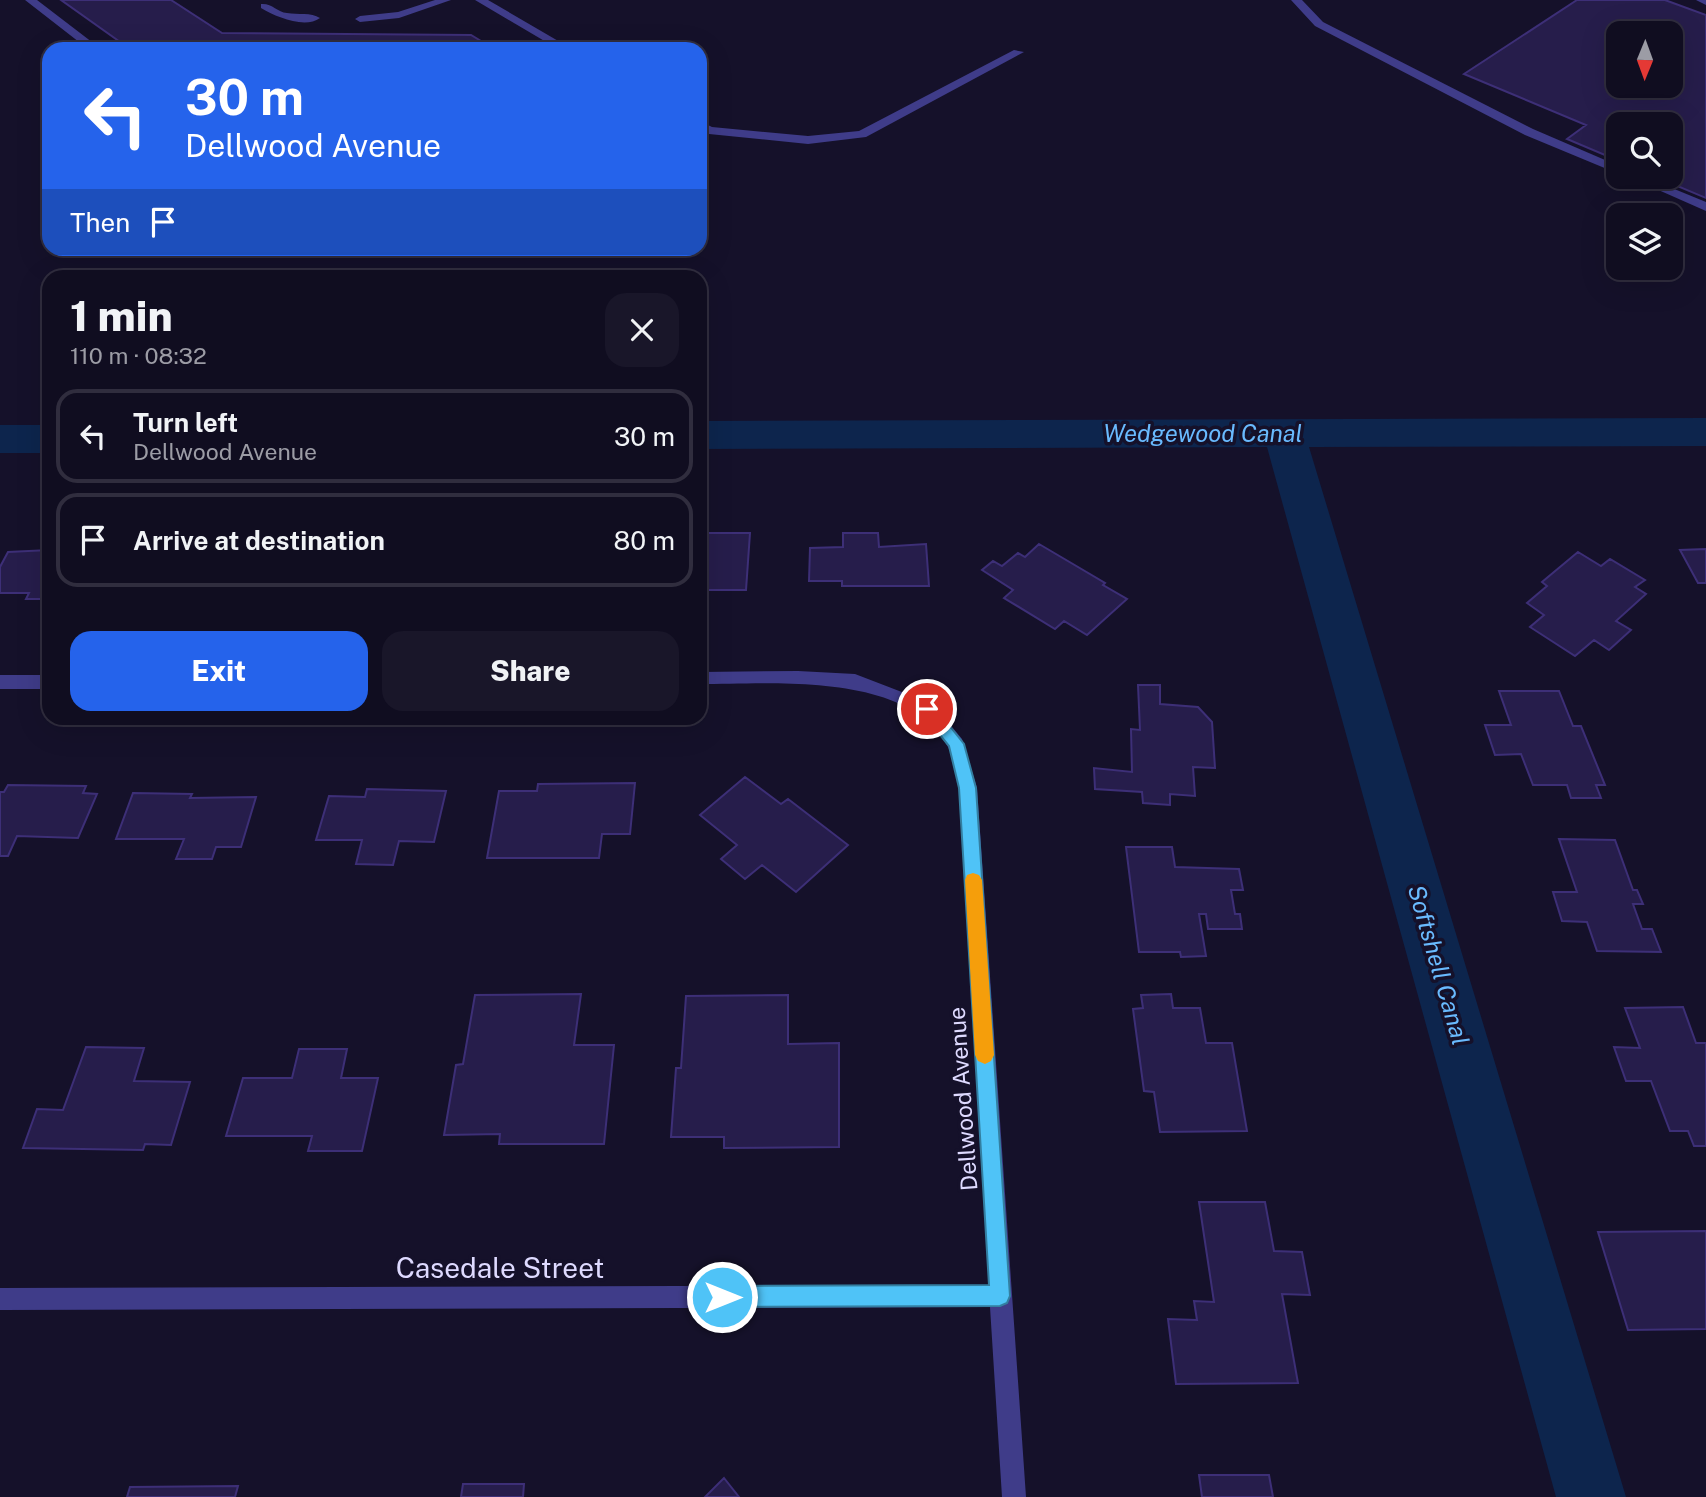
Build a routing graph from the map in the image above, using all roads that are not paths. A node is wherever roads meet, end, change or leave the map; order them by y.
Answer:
1 (30, 0) edge
2 (280, 0) edge
3 (446, 0) edge
4 (480, 0) edge
5 (1296, 0) edge
6 (261, 3) edge
7 (315, 18) dead end
8 (360, 19) dead end
9 (86, 42) edge
10 (554, 42) edge
11 (1018, 52) dead end
12 (707, 129) edge
13 (1606, 165) edge
14 (1663, 189) edge
15 (1706, 207) edge
16 (707, 678) edge
17 (0, 682) edge
18 (42, 682) edge
19 (1000, 1296) junction
20 (0, 1299) edge
21 (1013, 1497) edge

1 - 9 street
2 - 6 street
3 - 8 street
4 - 10 street
5 - 13 street
6 - 7 street
11 - 12 street
14 - 15 street
16 - 19 street, Dellwood Avenue
17 - 18 street
19 - 20 street, Casedale Street
19 - 21 street, Dellwood Avenue

